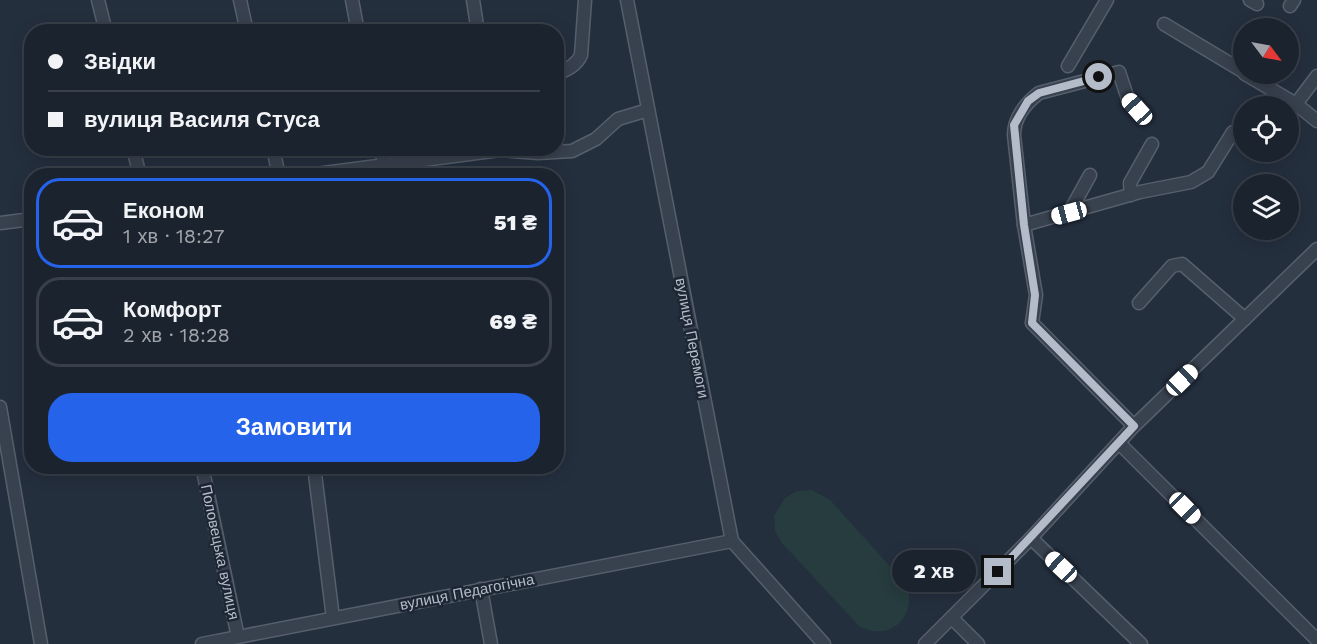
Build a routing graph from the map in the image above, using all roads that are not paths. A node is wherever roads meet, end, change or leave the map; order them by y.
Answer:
1 (98, 0) edge
2 (240, 0) edge
3 (352, 0) edge
4 (473, 0) edge
5 (585, 0) edge
6 (627, 0) edge
7 (1107, 0) edge
8 (104, 24) edge
9 (245, 24) edge
10 (356, 24) edge
11 (477, 24) edge
12 (1164, 24) dead end
13 (1068, 66) dead end
14 (1233, 66) edge
15 (564, 72) edge
16 (1317, 76) edge
17 (1262, 84) edge
18 (1283, 96) edge
19 (1299, 100) edge
20 (1299, 107) edge
21 (1137, 109) dead end
22 (648, 110) junction
23 (1317, 122) edge
24 (1233, 132) dead end
25 (1152, 144) dead end
26 (564, 151) edge
27 (382, 156) edge
28 (446, 156) edge
29 (384, 164) junction
30 (356, 168) edge
31 (1090, 175) dead end
32 (1131, 195) junction
33 (1069, 213) junction
34 (24, 220) edge
35 (0, 223) edge
36 (1024, 225) junction
37 (1317, 249) edge
38 (1139, 303) dead end
39 (1245, 319) junction
40 (0, 407) edge
41 (1134, 426) junction
42 (1119, 443) junction
43 (204, 474) edge
44 (316, 474) edge
45 (1031, 538) junction
46 (732, 541) junction
47 (481, 590) junction
48 (333, 618) junction
49 (952, 618) junction
50 (238, 637) junction
51 (1317, 640) edge
52 (41, 644) edge
53 (202, 644) edge
54 (491, 644) edge
55 (824, 644) edge
56 (925, 644) edge
57 (978, 644) edge
58 (1141, 644) edge

1 - 8 street
2 - 9 street
3 - 10 street
4 - 11 street
5 - 15 street
6 - 22 street, вулиця Перемоги
7 - 13 street
12 - 14 street
16 - 19 street
17 - 18 street
20 - 23 street
21 - 36 street
22 - 26 street
22 - 46 street, вулиця Перемоги
24 - 32 street
25 - 32 street
27 - 29 street
28 - 29 street
29 - 30 street
31 - 33 street
32 - 33 street
33 - 36 street
34 - 35 street
36 - 41 street
37 - 39 street
38 - 39 street
39 - 41 street
40 - 52 street
41 - 42 street
42 - 45 street
42 - 51 street
43 - 50 street, Половецька вулиця
44 - 48 street
45 - 49 street
45 - 58 street
46 - 47 street, вулиця Педагогічна
46 - 55 street
47 - 48 street, вулиця Педагогічна
47 - 54 street
48 - 50 street, вулиця Педагогічна
49 - 56 street
49 - 57 street
50 - 53 street, вулиця Педагогічна

